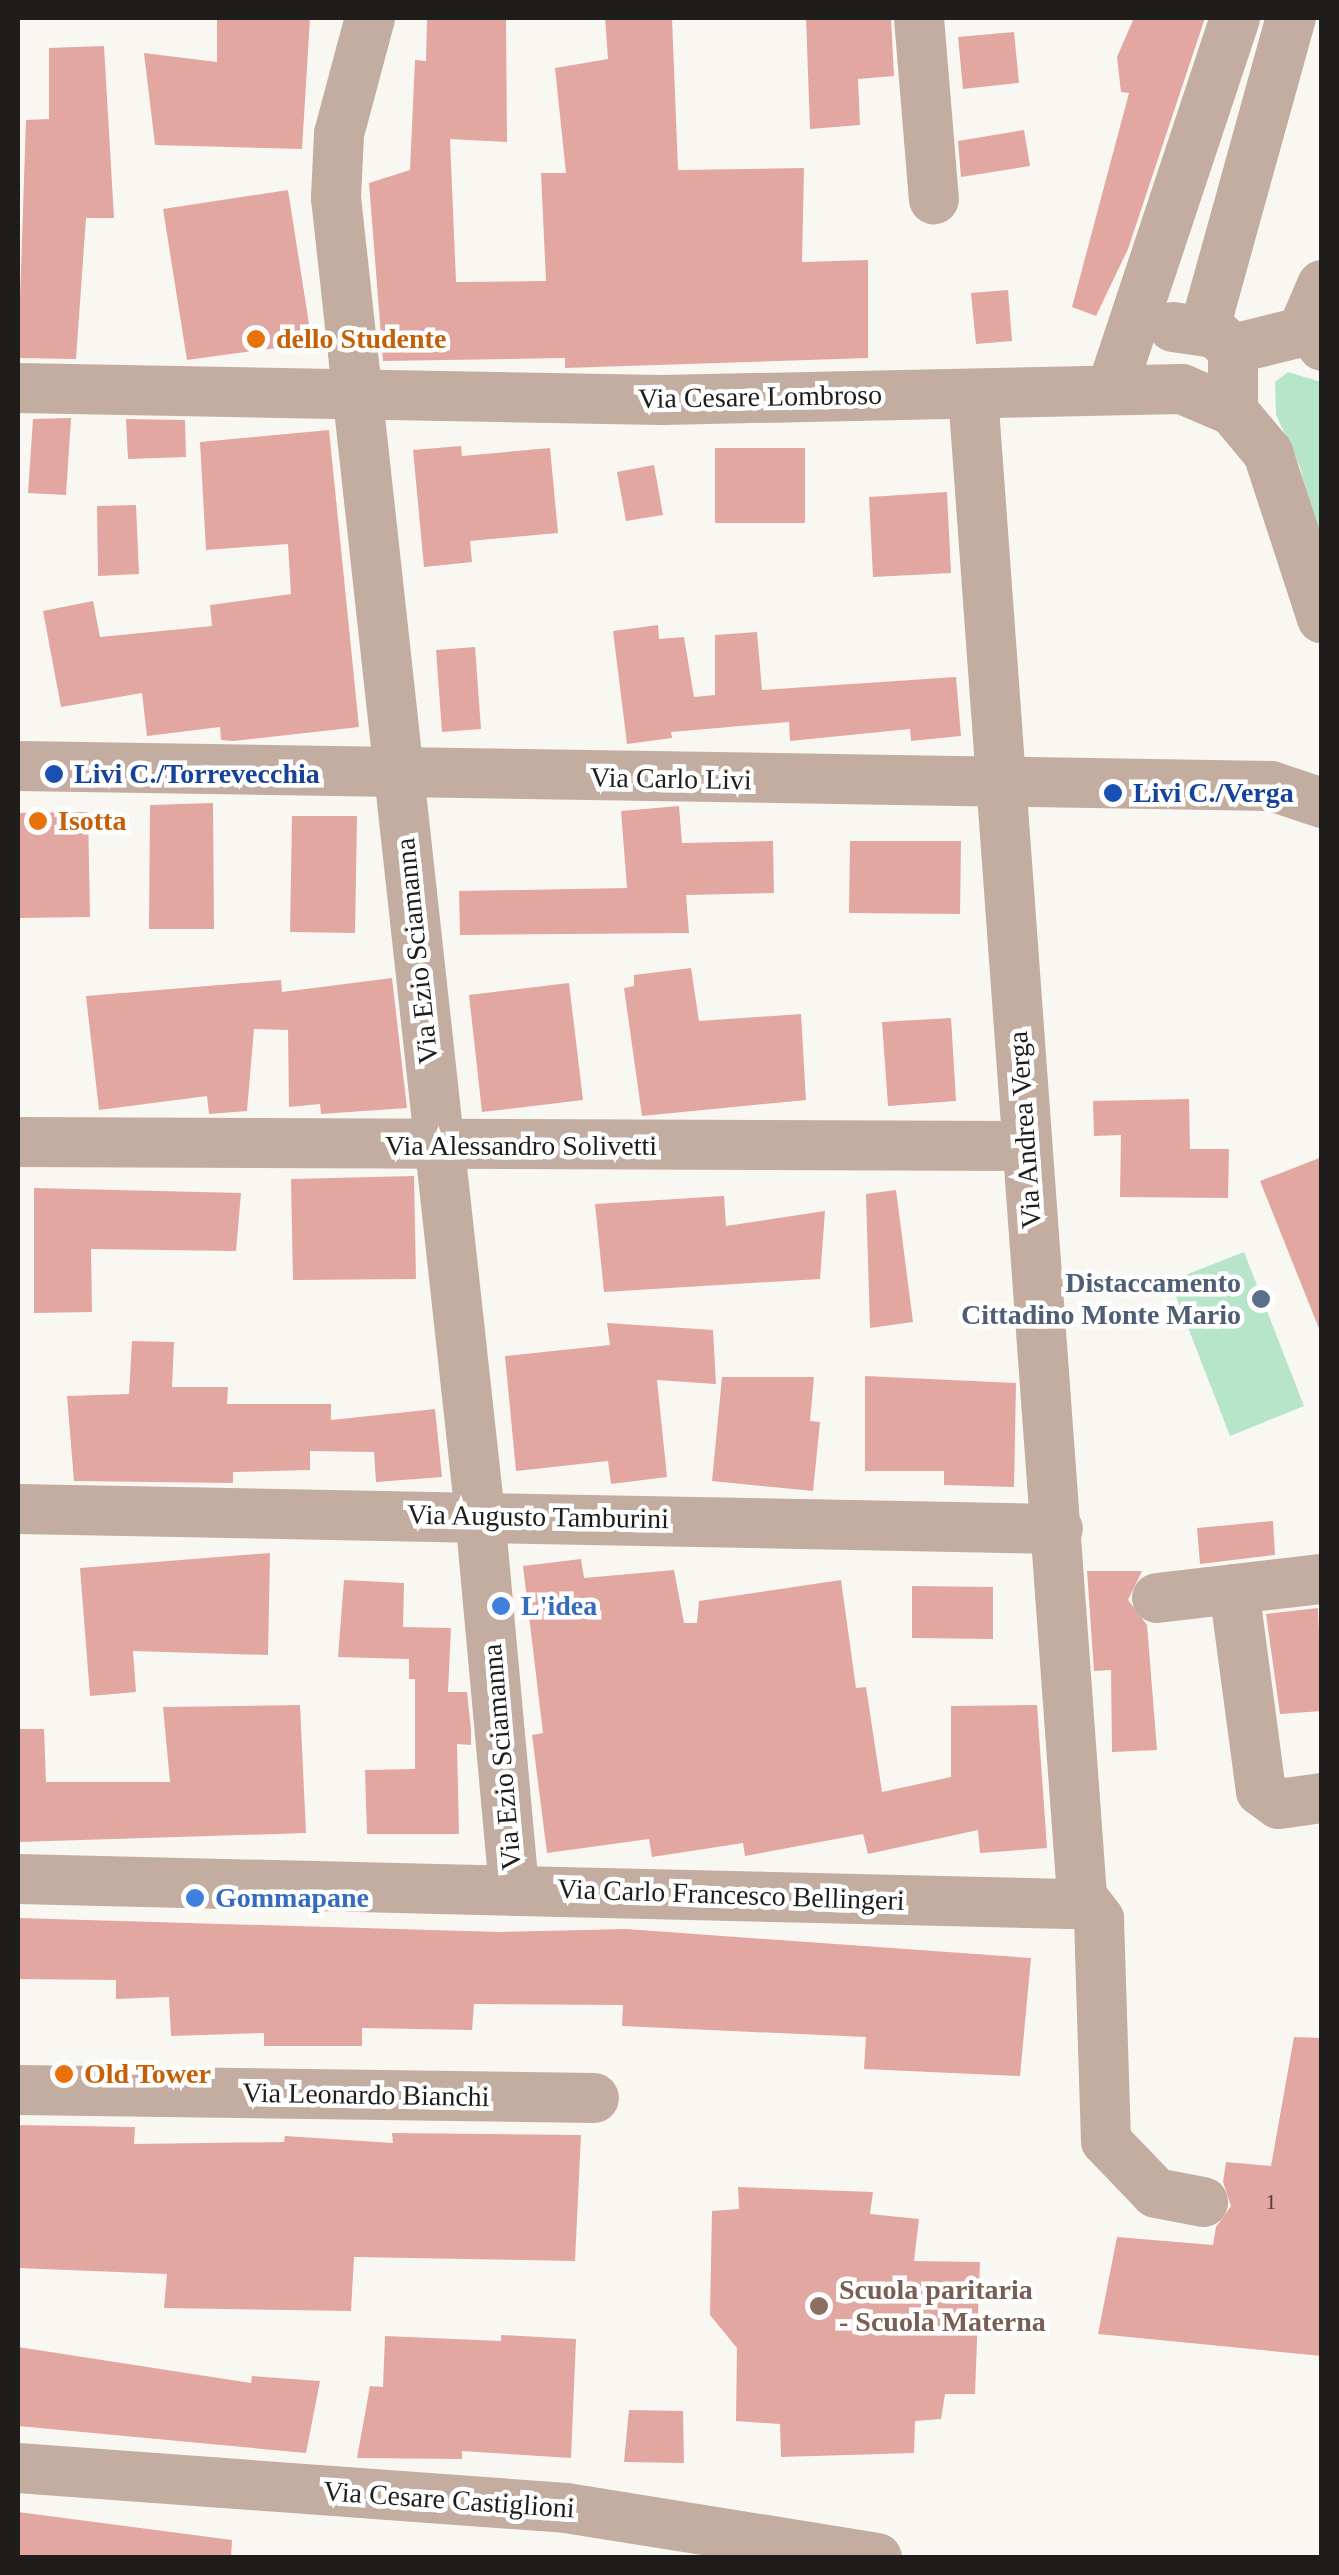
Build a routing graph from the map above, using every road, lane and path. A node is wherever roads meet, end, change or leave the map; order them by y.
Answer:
1 (370, 18) edge
2 (919, 18) edge
3 (1235, 18) edge
4 (1290, 18) edge
5 (934, 198) dead end
6 (1318, 320) edge
7 (1139, 322) junction
8 (1219, 340) junction
9 (18, 388) edge
10 (1112, 388) junction
11 (973, 394) junction
12 (360, 396) junction
13 (1233, 411) junction
14 (1322, 618) edge
15 (1322, 761) edge
16 (18, 766) edge
17 (399, 775) junction
18 (1002, 785) junction
19 (1271, 786) junction
20 (1322, 802) edge
21 (18, 1142) edge
22 (438, 1146) junction
23 (1024, 1146) junction
24 (18, 1509) edge
25 (480, 1515) junction
26 (1058, 1530) junction
27 (1322, 1579) edge
28 (1234, 1590) junction
29 (1157, 1598) dead end
30 (1322, 1798) edge
31 (18, 1879) edge
32 (514, 1888) junction
33 (1082, 1896) junction
34 (18, 2090) edge
35 (594, 2098) dead end
36 (1204, 2202) dead end
37 (18, 2468) edge
38 (877, 2558) edge

1 - 12 street, Via Ezio Sciamanna
2 - 5 street
3 - 7 street
4 - 8 street
6 - 8 street
7 - 8 street
7 - 10 street
8 - 13 street
9 - 12 street, Via Cesare Lombroso
10 - 11 street, Via Cesare Lombroso
10 - 13 street, Via Cesare Lombroso
11 - 12 street, Via Cesare Lombroso
11 - 18 street, Via Andrea Verga
12 - 17 street, Via Ezio Sciamanna
13 - 14 street
15 - 19 street
16 - 17 street, Via Carlo Livi
17 - 18 street, Via Carlo Livi
17 - 22 street, Via Ezio Sciamanna
18 - 19 street, Via Carlo Livi
18 - 23 street, Via Andrea Verga
19 - 20 street, Via Carlo Livi
21 - 22 street, Via Alessandro Solivetti
22 - 23 street, Via Alessandro Solivetti
22 - 25 street, Via Ezio Sciamanna
23 - 26 street, Via Andrea Verga
24 - 25 street, Via Augusto Tamburini
25 - 26 street, Via Augusto Tamburini
25 - 32 street, Via Ezio Sciamanna
26 - 33 street, Via Andrea Verga
27 - 28 street
28 - 29 street
28 - 30 street
31 - 32 street, Via Carlo Francesco Bellingeri
32 - 33 street, Via Carlo Francesco Bellingeri
33 - 36 street, Via Andrea Verga
34 - 35 street, Via Leonardo Bianchi
37 - 38 street, Via Cesare Castiglioni

